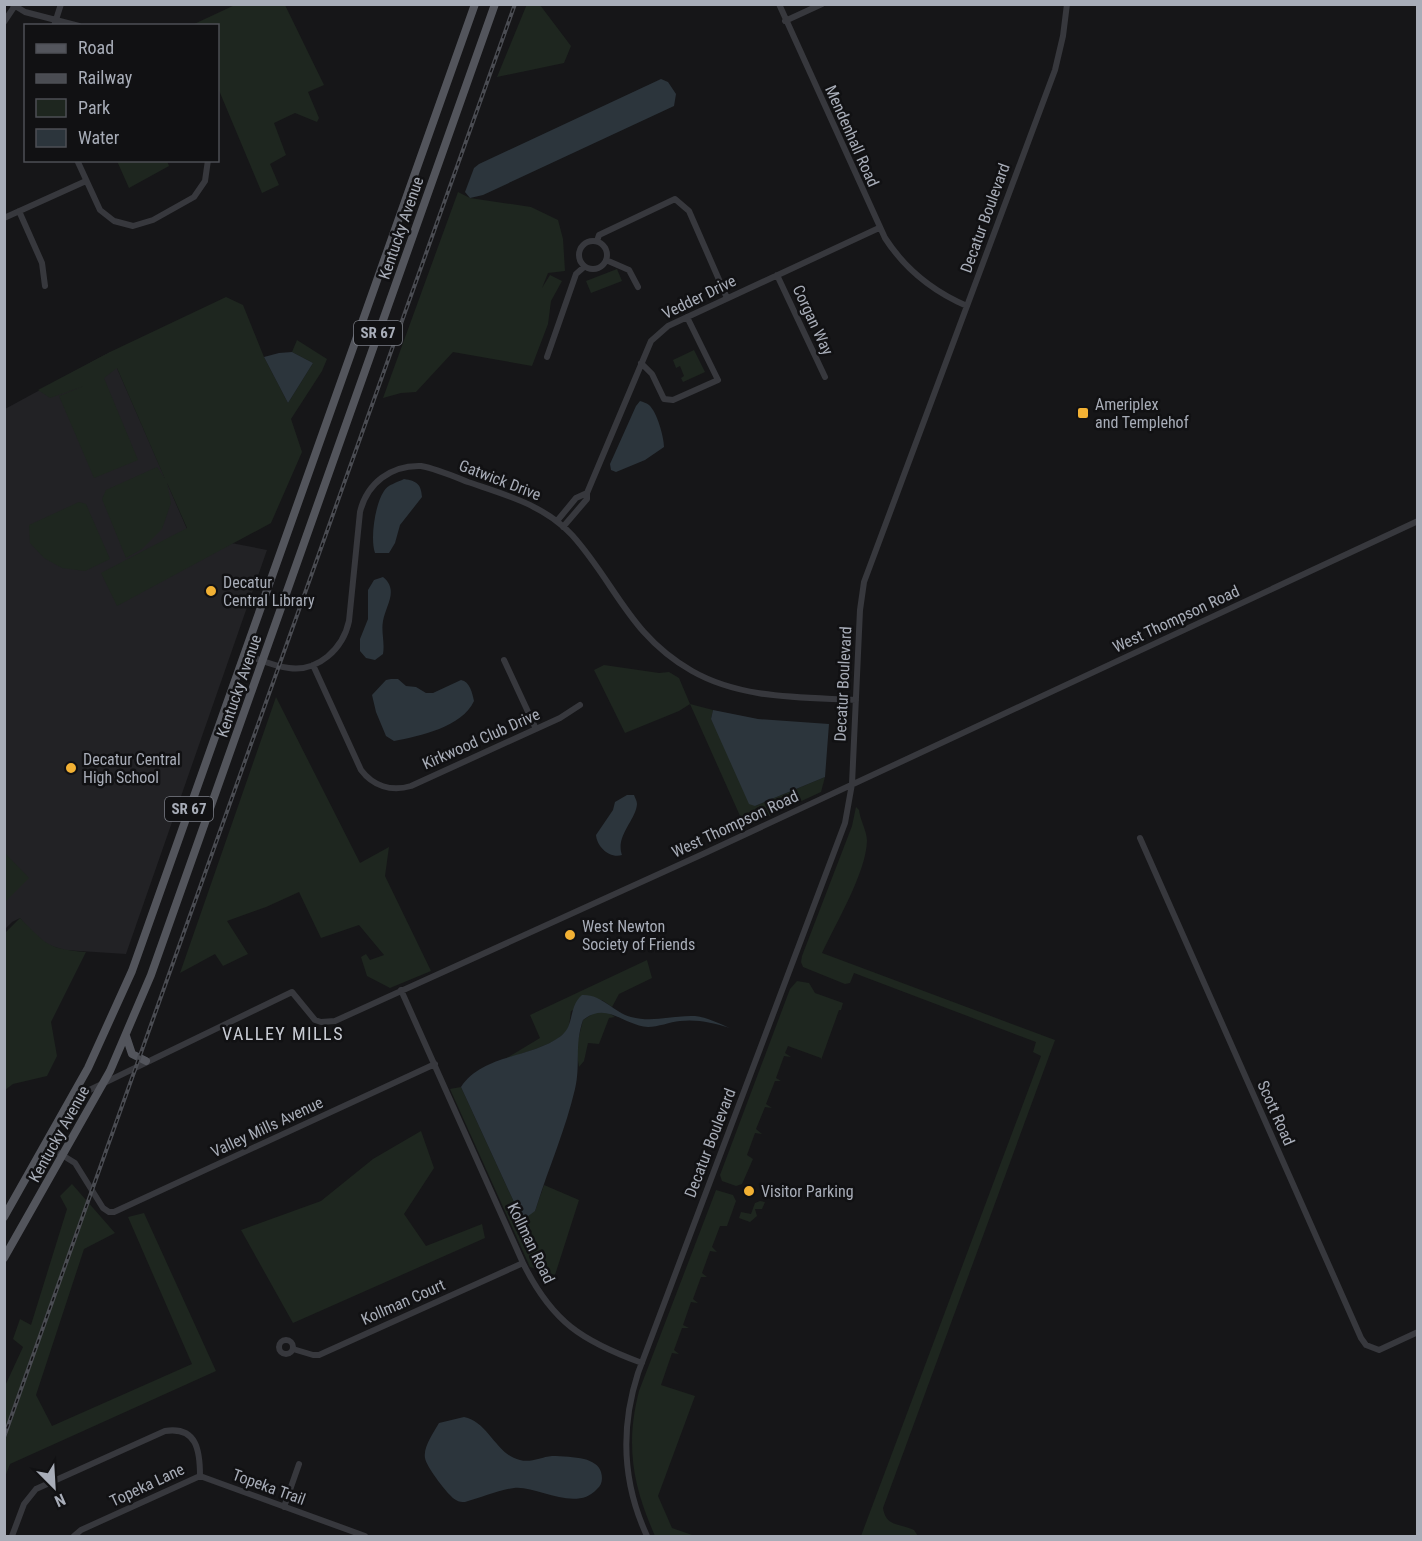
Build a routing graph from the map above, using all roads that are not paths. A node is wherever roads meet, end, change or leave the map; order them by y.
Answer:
1 (61, 4) edge
2 (475, 4) edge
3 (495, 4) edge
4 (779, 4) edge
5 (822, 4) edge
6 (1067, 4) edge
7 (13, 6) edge
8 (785, 21) junction
9 (4, 22) edge
10 (54, 22) edge
11 (78, 162) edge
12 (208, 162) edge
13 (86, 181) junction
14 (19, 211) junction
15 (4, 218) edge
16 (879, 228) junction
17 (597, 241) junction
18 (606, 260) junction
19 (584, 267) junction
20 (777, 275) junction
21 (45, 286) dead end
22 (638, 287) dead end
23 (726, 298) junction
24 (967, 306) junction
25 (687, 317) junction
26 (547, 357) dead end
27 (641, 363) junction
28 (825, 377) dead end
29 (587, 493) junction
30 (557, 521) junction
31 (1418, 521) edge
32 (563, 527) junction
33 (244, 654) junction
34 (504, 660) dead end
35 (262, 661) junction
36 (313, 665) junction
37 (856, 700) junction
38 (580, 705) dead end
39 (536, 729) junction
40 (852, 784) junction
41 (1140, 838) dead end
42 (401, 990) junction
43 (126, 1036) junction
44 (146, 1061) junction
45 (435, 1064) junction
46 (104, 1082) junction
47 (73, 1098) junction
48 (46, 1145) junction
49 (63, 1154) junction
50 (4, 1217) edge
51 (4, 1257) edge
52 (523, 1263) junction
53 (1418, 1332) edge
54 (293, 1349) dead end
55 (642, 1363) junction
56 (299, 1464) dead end
57 (200, 1476) junction
58 (284, 1507) junction
59 (12, 1536) edge
60 (74, 1536) edge
61 (363, 1536) edge
62 (647, 1536) edge

1 - 10 street
2 - 33 main road, Kentucky Avenue / SR 67
3 - 35 main road, Kentucky Avenue / SR 67
4 - 8 street, Mendenhall Road
5 - 8 street
6 - 24 street, Decatur Boulevard
7 - 9 street
7 - 10 street
8 - 16 street, Mendenhall Road
11 - 13 street
12 - 13 street
13 - 14 street
14 - 15 street
14 - 21 street
16 - 20 street, Vedder Drive
16 - 24 street, Mendenhall Road
17 - 18 street
17 - 19 street
17 - 23 street
18 - 19 street
18 - 22 street
19 - 26 street
20 - 23 street, Vedder Drive
20 - 28 street, Corgan Way
23 - 25 street, Vedder Drive
24 - 37 street, Decatur Boulevard
25 - 27 street, Vedder Drive
25 - 27 street
27 - 29 street, Vedder Drive
29 - 30 street, Vedder Drive
29 - 32 street, Vedder Drive
30 - 32 street, Gatwick Drive
30 - 36 street, Gatwick Drive
31 - 40 street, West Thompson Road
32 - 37 street, Gatwick Drive
33 - 35 street
33 - 47 main road, Kentucky Avenue / SR 67
34 - 39 street
35 - 36 street
35 - 43 main road, Kentucky Avenue / SR 67
36 - 39 street, Kirkwood Club Drive
37 - 40 street, Decatur Boulevard
38 - 39 street, Kirkwood Club Drive
40 - 42 street, West Thompson Road
40 - 55 street, Decatur Boulevard
41 - 53 street, Scott Road
42 - 44 street, West Thompson Road
42 - 45 street, Kollman Road
43 - 44 main road
43 - 46 main road, Kentucky Avenue / SR 67
44 - 46 street, West Thompson Road
45 - 49 street, Valley Mills Avenue
45 - 52 street, Kollman Road
46 - 47 street, West Thompson Road
46 - 49 main road, Kentucky Avenue / SR 67
47 - 48 main road, Kentucky Avenue / SR 67
48 - 49 street
48 - 50 main road, Kentucky Avenue / SR 67
49 - 51 main road, Kentucky Avenue / SR 67
52 - 54 street, Kollman Court
52 - 55 street, Kollman Road
55 - 62 street
56 - 58 street
57 - 58 street, Topeka Trail
57 - 59 street
57 - 60 street, Topeka Lane
58 - 61 street, Topeka Trail

